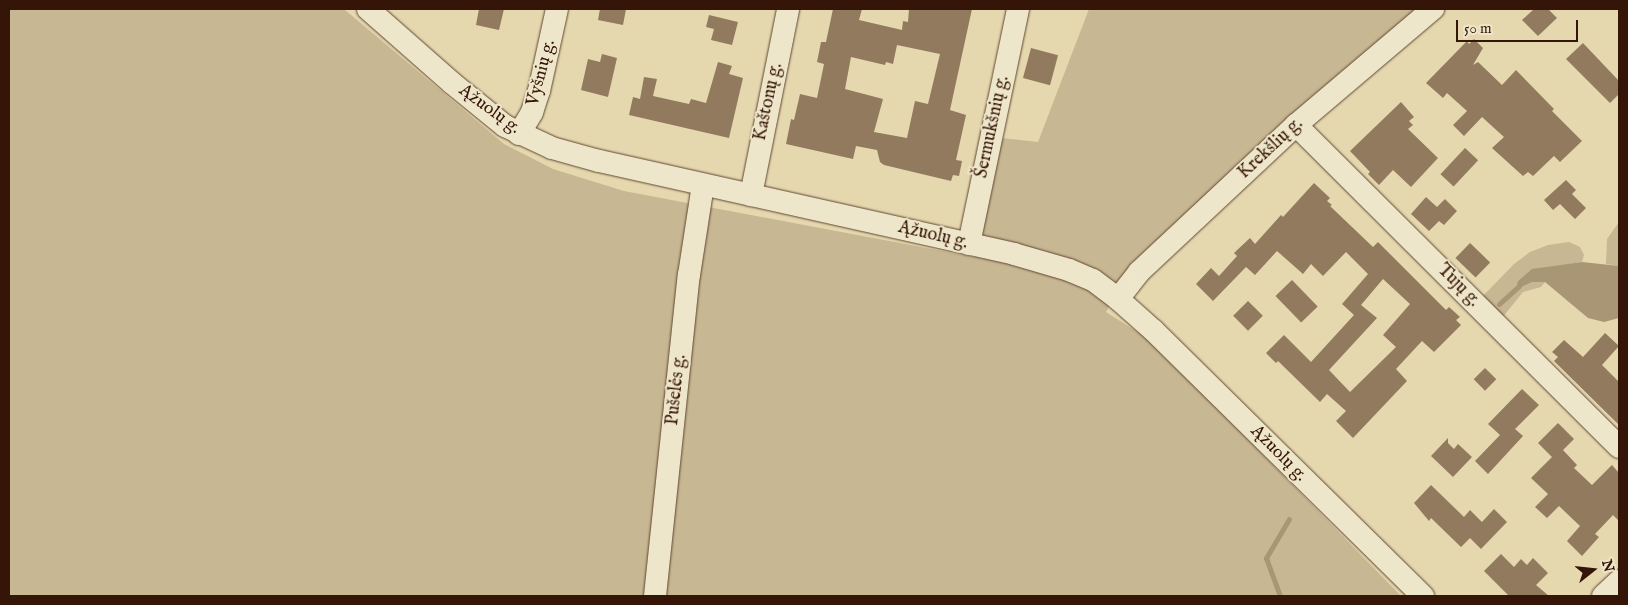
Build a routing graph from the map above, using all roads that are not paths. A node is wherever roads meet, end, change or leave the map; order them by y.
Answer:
1 (368, 9) edge
2 (558, 9) edge
3 (788, 9) edge
4 (1018, 9) edge
5 (1434, 9) edge
6 (1296, 125) junction
7 (518, 134) junction
8 (703, 185) junction
9 (751, 195) junction
10 (969, 244) junction
11 (1118, 298) junction
12 (1619, 447) edge
13 (1619, 581) edge
14 (655, 596) edge
15 (1423, 596) edge
16 (1604, 596) edge

1 - 7 street, Ąžuolų g.
2 - 7 street, Vyšnių g.
3 - 9 street, Kaštonų g.
4 - 10 street, Šermukšnių g.
5 - 6 street, Krekšlių g.
6 - 11 street, Krekšlių g.
6 - 12 street, Tujų g.
7 - 8 street, Ąžuolų g.
8 - 9 street, Ąžuolų g.
8 - 14 street, Pušelės g.
9 - 10 street, Ąžuolų g.
10 - 11 street, Ąžuolų g.
11 - 15 street, Ąžuolų g.
13 - 16 street

